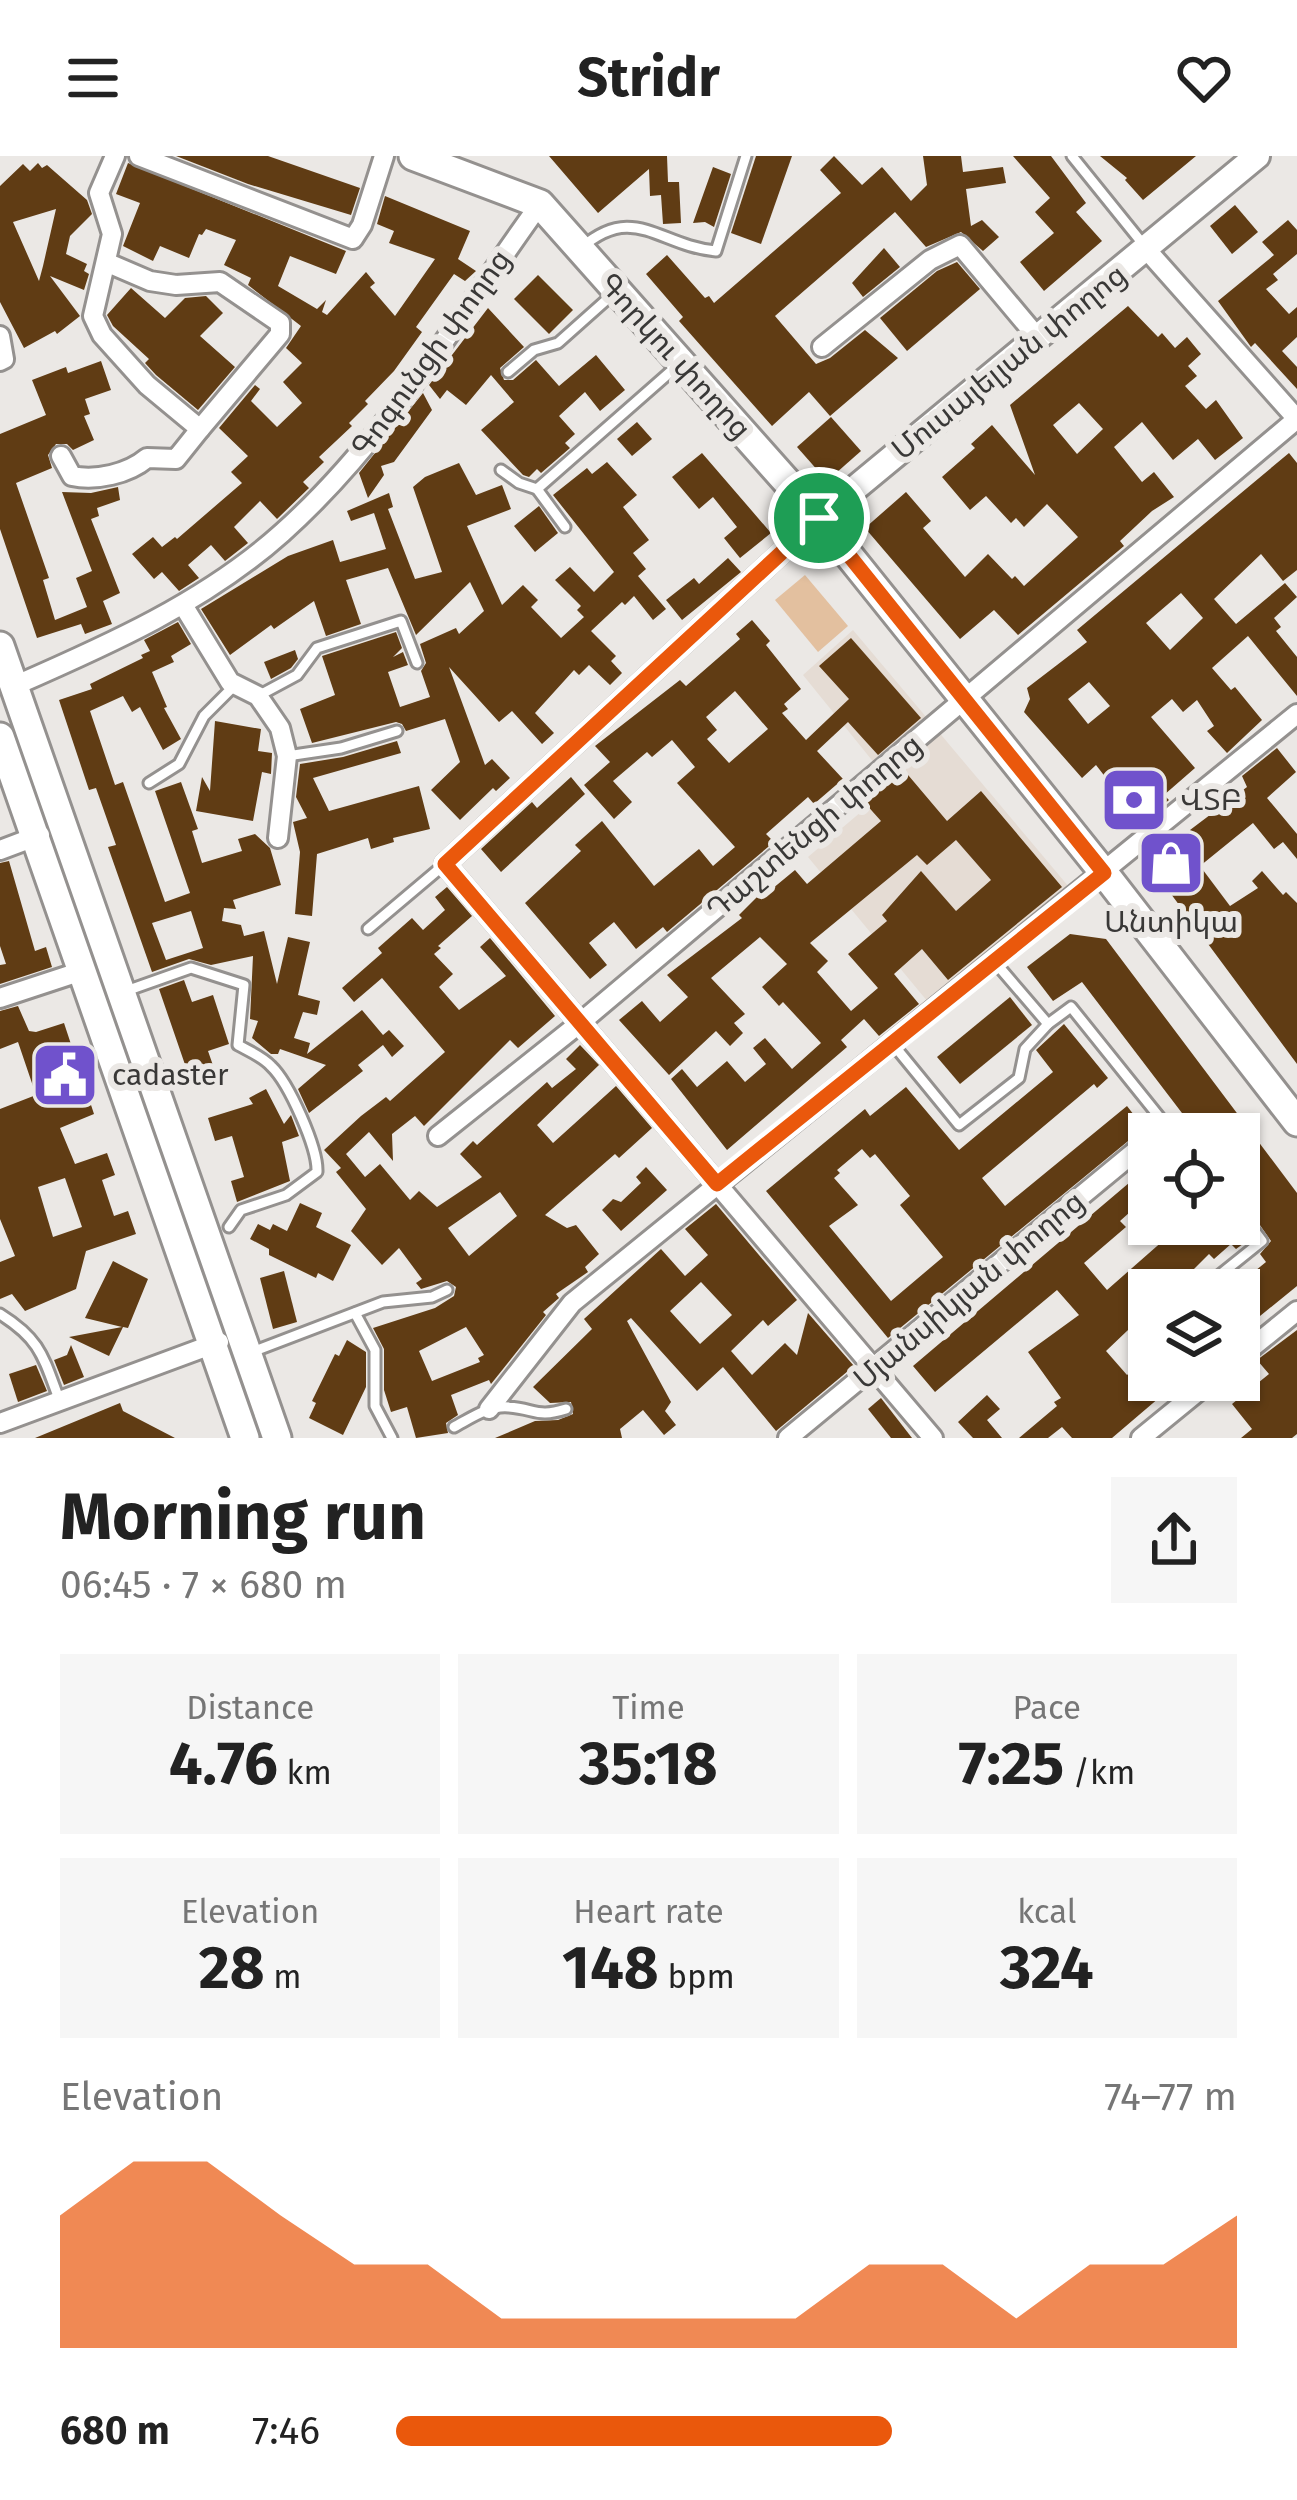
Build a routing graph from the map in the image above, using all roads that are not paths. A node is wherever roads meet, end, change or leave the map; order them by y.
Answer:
1 (115, 156) edge
2 (139, 156) edge
3 (384, 156) edge
4 (413, 156) edge
5 (746, 156) edge
6 (1072, 156) edge
7 (1257, 156) edge
8 (540, 204) junction
9 (580, 249) junction
10 (1147, 249) junction
11 (107, 263) junction
12 (617, 290) junction
13 (0, 336) edge
14 (1038, 338) junction
15 (823, 347) dead end
16 (0, 361) edge
17 (681, 363) junction
18 (508, 373) dead end
19 (1297, 419) edge
20 (200, 429) junction
21 (61, 456) dead end
22 (501, 470) dead end
23 (537, 489) junction
24 (819, 518) junction
25 (565, 527) dead end
26 (183, 605) junction
27 (0, 646) edge
28 (417, 663) dead end
29 (14, 686) junction
30 (234, 686) junction
31 (258, 696) junction
32 (965, 700) junction
33 (1297, 714) edge
34 (398, 731) dead end
35 (0, 737) edge
36 (287, 756) junction
37 (149, 783) dead end
38 (63, 826) junction
39 (35, 837) junction
40 (278, 838) dead end
41 (0, 850) edge
42 (445, 864) junction
43 (1104, 873) junction
44 (368, 929) dead end
45 (994, 962) junction
46 (82, 971) junction
47 (121, 993) junction
48 (0, 998) edge
49 (580, 1023) junction
50 (1048, 1024) junction
51 (892, 1043) junction
52 (1151, 1113) edge
53 (1297, 1122) edge
54 (438, 1136) dead end
55 (1128, 1157) edge
56 (717, 1184) junction
57 (229, 1227) dead end
58 (1257, 1245) edge
59 (1227, 1269) edge
60 (448, 1289) dead end
61 (1297, 1311) edge
62 (355, 1313) junction
63 (0, 1314) edge
64 (1260, 1341) edge
65 (244, 1344) junction
66 (212, 1345) junction
67 (874, 1369) junction
68 (60, 1401) junction
69 (1186, 1401) edge
70 (489, 1409) junction
71 (566, 1409) dead end
72 (0, 1423) edge
73 (454, 1427) dead end
74 (245, 1438) edge
75 (277, 1438) edge
76 (392, 1438) edge
77 (788, 1438) edge
78 (933, 1438) edge
79 (1141, 1438) edge

1 - 11 street
2 - 3 street
4 - 8 main road, Գորկու փողոց
5 - 9 lane
6 - 10 lane
7 - 10 street, Մուսայելյան փողոց
8 - 9 main road, Գորկու փողոց
8 - 26 street, Գոգունցի փողոց
9 - 12 main road, Գորկու փողոց
10 - 14 street, Մուսայելյան փողոց
10 - 19 street
11 - 20 street
11 - 20 street
12 - 17 main road, Գորկու փողոց
12 - 18 lane
13 - 16 street
14 - 15 street
14 - 24 street, Մուսայելյան փողոց
17 - 23 lane
17 - 24 main road, Գորկու փողոց
19 - 32 street, Դաշտենցի փողոց
20 - 21 street
22 - 23 lane
23 - 25 lane
24 - 32 main road, Գորկու փողոց
24 - 42 street, Մուսայելյան փողոց
26 - 29 street, Գոգունցի փողոց
26 - 30 street
27 - 29 main road
28 - 31 lane
29 - 38 main road
30 - 31 street
30 - 37 lane
31 - 36 street
32 - 43 main road, Գորկու փողոց
32 - 49 street, Դաշտենցի փողոց
33 - 43 street
34 - 36 lane
35 - 39 main road
36 - 40 street
38 - 39 street
38 - 47 main road
39 - 41 street
39 - 46 main road
42 - 44 lane
42 - 49 street
43 - 45 street
43 - 53 main road, Գորկու փողոց
45 - 50 lane
45 - 51 street
46 - 48 street
46 - 66 main road
47 - 57 lane
47 - 65 main road
49 - 54 street, Դաշտենցի փողոց
49 - 56 street
50 - 51 lane
50 - 52 lane
51 - 56 street
55 - 67 street, Մյանսիկյան փողոց
56 - 67 street
56 - 70 street
58 - 59 lane
60 - 62 lane
61 - 64 street
62 - 65 lane
62 - 76 lane
63 - 68 lane
65 - 66 street
65 - 75 main road
66 - 68 street
66 - 74 main road
67 - 77 street, Մյանսիկյան փողոց
67 - 78 street
68 - 72 street
69 - 79 street
70 - 71 lane
70 - 73 lane

